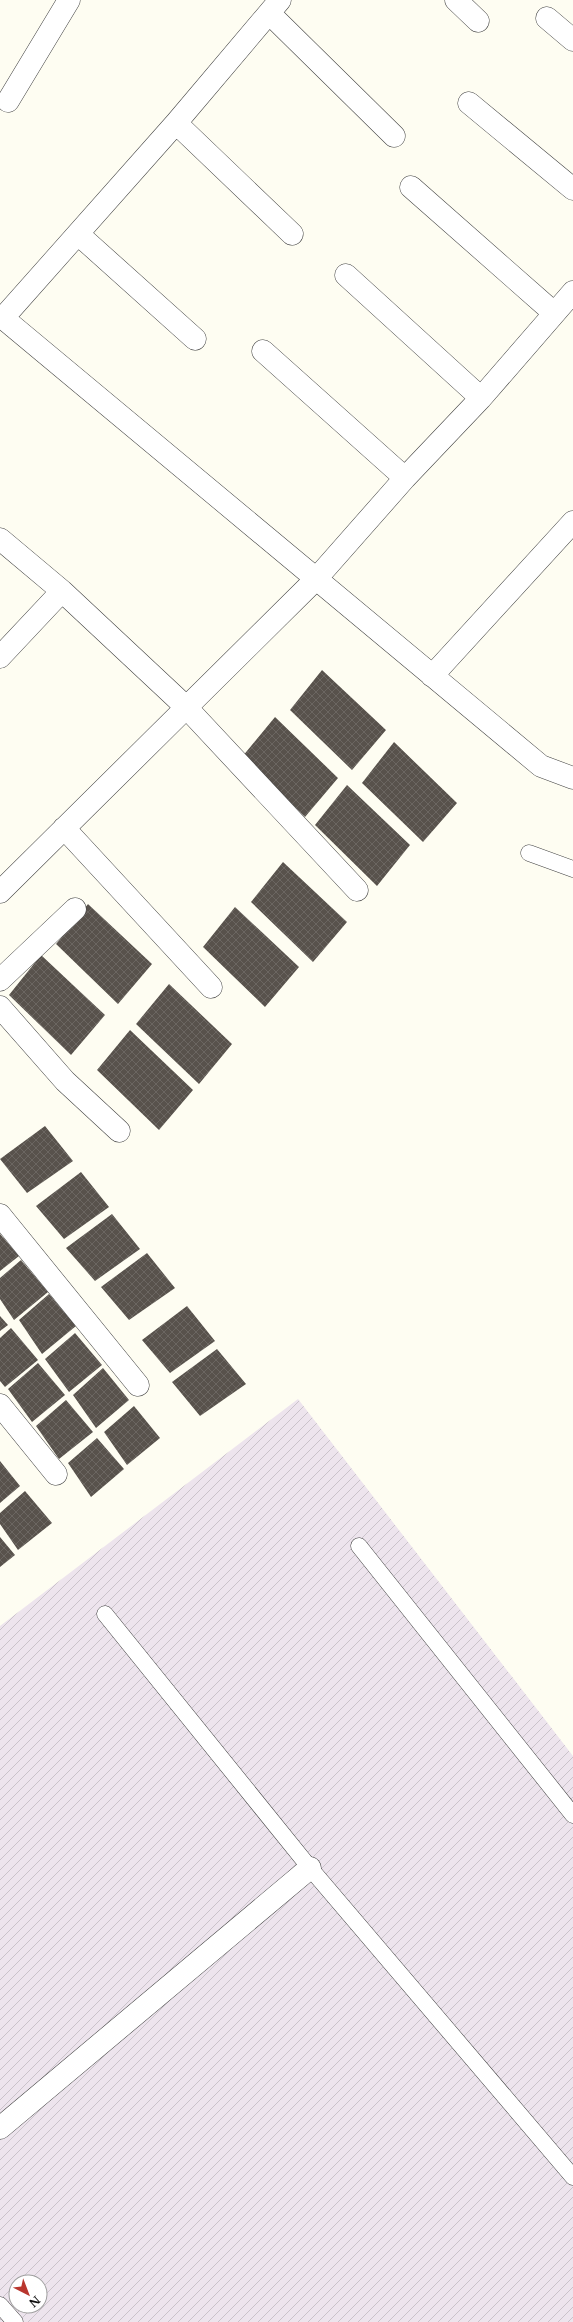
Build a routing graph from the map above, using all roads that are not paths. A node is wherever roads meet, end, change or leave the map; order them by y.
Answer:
1 (69, 0) edge
2 (456, 0) edge
3 (274, 7) edge
4 (547, 18) dead end
5 (478, 21) dead end
6 (573, 40) edge
7 (8, 100) dead end
8 (469, 103) dead end
9 (176, 123) junction
10 (394, 136) dead end
11 (412, 187) dead end
12 (573, 189) edge
13 (78, 234) junction
14 (292, 234) dead end
15 (346, 275) dead end
16 (573, 292) edge
17 (554, 312) junction
18 (1, 316) edge
19 (195, 339) dead end
20 (263, 350) dead end
21 (481, 398) junction
22 (405, 478) junction
23 (573, 522) edge
24 (0, 539) edge
25 (316, 579) junction
26 (62, 591) junction
27 (0, 657) edge
28 (432, 676) junction
29 (186, 707) junction
30 (573, 778) edge
31 (64, 828) junction
32 (529, 853) dead end
33 (573, 869) edge
34 (357, 890) dead end
35 (0, 892) edge
36 (75, 909) dead end
37 (0, 980) edge
38 (211, 987) dead end
39 (0, 1007) edge
40 (119, 1131) dead end
41 (0, 1216) edge
42 (138, 1385) dead end
43 (0, 1405) edge
44 (56, 1474) dead end
45 (359, 1546) dead end
46 (105, 1614) dead end
47 (573, 1815) edge
48 (310, 1868) junction
49 (0, 2128) edge
50 (573, 2177) edge
51 (0, 2305) edge
52 (15, 2322) edge

1 - 7 street
2 - 5 street
3 - 9 street
3 - 10 street
4 - 6 street
8 - 12 street
9 - 13 street
9 - 14 street
11 - 17 street
13 - 18 street
13 - 19 street
15 - 21 street
16 - 17 street
17 - 21 street
18 - 25 street
20 - 22 street
21 - 22 street
22 - 25 street
23 - 28 street
24 - 26 street
25 - 28 street
25 - 29 street
26 - 27 street
26 - 29 street
28 - 30 street
29 - 31 street
29 - 34 street
31 - 35 street
31 - 38 street
32 - 33 lane
36 - 37 street
39 - 40 street
41 - 42 street
43 - 44 street
45 - 47 lane
46 - 48 lane
48 - 49 street
48 - 50 lane
51 - 52 lane

